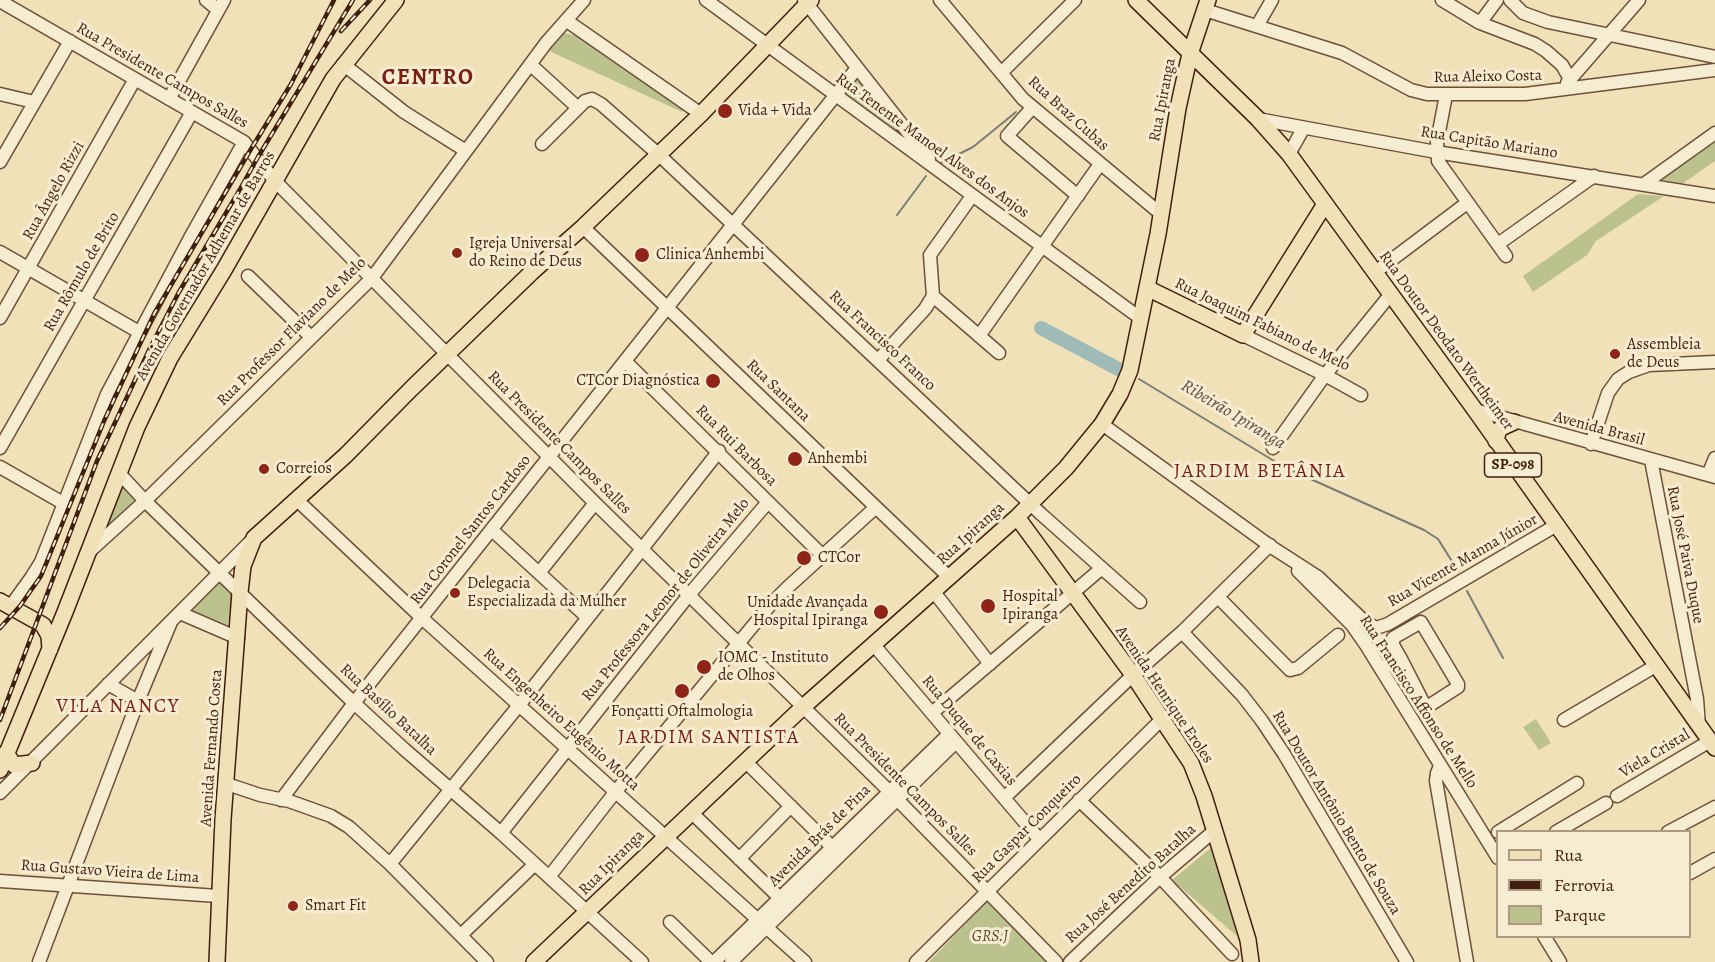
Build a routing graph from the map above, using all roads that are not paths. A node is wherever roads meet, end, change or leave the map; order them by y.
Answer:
1 (206, 0) edge
2 (396, 0) edge
3 (584, 0) edge
4 (940, 0) edge
5 (1075, 0) edge
6 (1136, 0) edge
7 (1272, 0) edge
8 (1442, 0) edge
9 (1497, 0) edge
10 (1510, 0) edge
11 (1639, 0) edge
12 (711, 1) edge
13 (807, 1) edge
14 (7, 2) edge
15 (221, 5) edge
16 (1206, 5) edge
17 (567, 21) junction
18 (1480, 23) junction
19 (1257, 26) junction
20 (1610, 34) junction
21 (70, 41) junction
22 (767, 46) junction
23 (1190, 54) junction
24 (1715, 57) edge
25 (533, 62) junction
26 (343, 64) junction
27 (857, 68) junction
28 (1715, 70) edge
29 (1001, 73) junction
30 (135, 79) junction
31 (1570, 79) junction
32 (1560, 91) junction
33 (0, 94) edge
34 (1446, 95) junction
35 (835, 96) junction
36 (169, 99) junction
37 (34, 102) junction
38 (577, 107) junction
39 (1032, 108) junction
40 (192, 112) junction
41 (701, 114) junction
42 (1258, 119) junction
43 (1303, 129) junction
44 (1715, 133) edge
45 (244, 142) junction
46 (542, 144) dead end
47 (466, 151) junction
48 (1436, 152) junction
49 (658, 154) junction
50 (1288, 154) junction
51 (0, 162) edge
52 (1100, 164) junction
53 (942, 174) junction
54 (1594, 176) junction
55 (275, 181) junction
56 (1644, 184) junction
57 (1078, 195) junction
58 (972, 196) junction
59 (1715, 196) edge
60 (1467, 203) junction
61 (1325, 204) junction
62 (1161, 214) junction
63 (732, 224) junction
64 (583, 227) junction
65 (1498, 244) junction
66 (1041, 246) junction
67 (0, 252) edge
68 (1506, 256) dead end
69 (29, 269) junction
70 (1374, 273) junction
71 (248, 276) dead end
72 (372, 278) junction
73 (1147, 288) junction
74 (1390, 295) junction
75 (933, 297) junction
76 (86, 301) junction
77 (668, 307) junction
78 (0, 318) edge
79 (1140, 318) junction
80 (139, 332) junction
81 (1243, 335) junction
82 (979, 336) junction
83 (311, 337) junction
84 (999, 353) dead end
85 (447, 354) junction
86 (878, 360) junction
87 (626, 361) junction
88 (1715, 362) edge
89 (1325, 375) junction
90 (1361, 395) dead end
91 (1475, 410) junction
92 (1514, 422) junction
93 (1102, 424) junction
94 (1496, 441) junction
95 (1592, 444) junction
96 (0, 448) edge
97 (1273, 448) dead end
98 (719, 451) junction
99 (549, 458) junction
100 (1715, 458) edge
101 (1651, 460) junction
102 (0, 467) edge
103 (119, 473) junction
104 (1712, 476) edge
105 (297, 500) junction
106 (144, 501) junction
107 (768, 502) junction
108 (63, 503) junction
109 (595, 503) junction
110 (1030, 504) junction
111 (875, 508) junction
112 (1017, 517) junction
113 (1555, 526) junction
114 (492, 530) junction
115 (254, 538) junction
116 (1271, 546) junction
117 (641, 549) junction
118 (88, 552) junction
119 (823, 556) junction
120 (1102, 568) junction
121 (219, 573) junction
122 (539, 573) junction
123 (950, 578) junction
124 (240, 592) junction
125 (934, 592) junction
126 (1072, 594) junction
127 (688, 596) junction
128 (1218, 597) junction
129 (6, 601) edge
130 (1140, 602) dead end
131 (1421, 605) junction
132 (65, 612) junction
133 (175, 617) junction
134 (587, 617) junction
135 (423, 619) junction
136 (1182, 632) junction
137 (1338, 635) dead end
138 (238, 638) junction
139 (739, 643) junction
140 (873, 644) junction
141 (50, 649) junction
142 (1401, 659) junction
143 (990, 664) junction
144 (1657, 665) junction
145 (1382, 670) junction
146 (1133, 675) junction
147 (108, 684) junction
148 (1467, 685) dead end
149 (138, 701) junction
150 (354, 703) junction
151 (520, 704) junction
152 (803, 707) junction
153 (932, 713) junction
154 (1162, 719) junction
155 (1563, 720) dead end
156 (1699, 726) junction
157 (952, 738) junction
158 (1712, 745) edge
159 (568, 747) junction
160 (6, 753) junction
161 (746, 762) junction
162 (32, 763) junction
163 (1440, 766) junction
164 (0, 770) edge
165 (227, 780) junction
166 (1577, 783) dead end
167 (451, 789) junction
168 (616, 791) junction
169 (0, 793) edge
170 (893, 795) junction
171 (1617, 795) dead end
172 (1004, 798) junction
173 (284, 799) junction
174 (1079, 800) junction
175 (1606, 803) dead end
176 (791, 806) junction
177 (1715, 807) edge
178 (691, 812) junction
179 (1501, 830) edge
180 (1558, 830) edge
181 (1670, 830) edge
182 (1214, 831) junction
183 (501, 832) junction
184 (1496, 833) edge
185 (664, 837) junction
186 (1039, 839) junction
187 (1486, 839) junction
188 (836, 852) junction
189 (1496, 856) edge
190 (739, 859) junction
191 (1715, 859) edge
192 (390, 864) junction
193 (535, 864) junction
194 (1691, 872) edge
195 (549, 877) junction
196 (1160, 878) junction
197 (0, 881) edge
198 (68, 886) junction
199 (988, 891) junction
200 (218, 896) junction
201 (784, 903) junction
202 (588, 911) junction
203 (670, 922) dead end
204 (762, 925) junction
205 (460, 935) junction
206 (1545, 938) edge
207 (1250, 950) edge
208 (730, 958) edge
209 (1228, 958) edge
210 (39, 962) edge
211 (217, 962) edge
212 (487, 962) edge
213 (534, 962) edge
214 (642, 962) edge
215 (713, 962) edge
216 (805, 962) edge
217 (916, 962) edge
218 (1056, 962) edge
219 (1070, 962) edge
220 (1258, 962) edge
221 (1407, 962) edge
222 (1467, 962) edge
223 (1560, 962) edge

1 - 15 street
2 - 26 main road, Avenida Governador Adhemar de Barros
3 - 17 street, Rua Professor Flaviano de Melo
4 - 29 street, Rua Braz Cubas
5 - 29 street
6 - 23 main road, Rua Doutor Deodato Wertheimer / SP-098
7 - 19 street
8 - 18 street
9 - 18 street
10 - 20 street
11 - 20 street
12 - 22 street, Rua Tenente Manoel Alves dos Anjos
13 - 22 main road
13 - 27 street
14 - 21 street, Rua Presidente Campos Salles
15 - 36 street
16 - 19 street, Rua Aleixo Costa
16 - 23 main road, Rua Ipiranga
17 - 25 street, Rua Professor Flaviano de Melo
17 - 41 street
18 - 31 street
19 - 34 street, Rua Aleixo Costa
20 - 24 street
20 - 31 street
21 - 30 street, Rua Presidente Campos Salles
21 - 37 street
22 - 35 street, Rua Tenente Manoel Alves dos Anjos
22 - 41 main road
23 - 42 main road, Rua Doutor Deodato Wertheimer / SP-098
23 - 62 main road, Rua Ipiranga
25 - 38 street
25 - 47 street, Rua Professor Flaviano de Melo
26 - 47 street
26 - 55 main road, Avenida Governador Adhemar de Barros
27 - 35 street, Rua Coronel Santos Cardoso
27 - 53 street
28 - 32 street, Rua Aleixo Costa
29 - 39 street, Rua Braz Cubas
30 - 36 street, Rua Presidente Campos Salles
30 - 69 street, Rua Ângelo Rizzi
31 - 32 street
32 - 34 street, Rua Aleixo Costa
33 - 37 street
34 - 48 street
35 - 53 street, Rua Tenente Manoel Alves dos Anjos
35 - 63 street, Rua Coronel Santos Cardoso
36 - 40 street, Rua Presidente Campos Salles
37 - 51 street
38 - 46 street
38 - 49 street, Rua Francisco Franco
39 - 52 street, Rua Braz Cubas
39 - 57 street
40 - 45 street, Rua Presidente Campos Salles
40 - 76 street, Rua Rômulo de Brito
41 - 49 main road
42 - 43 street, Rua Capitão Mariano
42 - 50 main road, Rua Doutor Deodato Wertheimer / SP-098
43 - 48 street, Rua Capitão Mariano
43 - 50 street
44 - 56 street
45 - 55 street, Rua Presidente Campos Salles
45 - 80 street
47 - 72 street, Rua Professor Flaviano de Melo
48 - 54 street, Rua Capitão Mariano
48 - 60 street
49 - 63 street, Rua Francisco Franco
49 - 64 main road
50 - 61 main road, Rua Doutor Deodato Wertheimer / SP-098
52 - 57 street
52 - 62 street, Rua Braz Cubas
53 - 58 street, Rua Tenente Manoel Alves dos Anjos
54 - 56 street, Rua Capitão Mariano
54 - 65 street
55 - 72 street, Rua Presidente Campos Salles
55 - 103 main road, Avenida Governador Adhemar de Barros
56 - 59 street, Rua Capitão Mariano
57 - 66 street
58 - 66 street, Rua Tenente Manoel Alves dos Anjos
58 - 75 street
60 - 65 street
60 - 70 street
61 - 70 main road, Rua Doutor Deodato Wertheimer / SP-098
61 - 81 main road
62 - 73 main road, Rua Ipiranga
63 - 77 street, Rua Coronel Santos Cardoso
63 - 86 street, Rua Francisco Franco
64 - 77 street, Rua Santana
64 - 85 main road
65 - 68 street
66 - 79 street, Rua Tenente Manoel Alves dos Anjos
66 - 82 street
67 - 69 street
69 - 76 street
69 - 78 street, Rua Ângelo Rizzi
70 - 74 main road, Rua Doutor Deodato Wertheimer / SP-098
71 - 83 street
72 - 83 street, Rua Professor Flaviano de Melo
72 - 85 street, Rua Presidente Campos Salles
73 - 79 main road, Rua Ipiranga
73 - 81 main road, Rua Joaquim Fabiano de Melo
74 - 89 street
74 - 91 main road, Rua Doutor Deodato Wertheimer / SP-098
75 - 82 street
75 - 86 street
76 - 80 street
76 - 96 street, Rua Rômulo de Brito
77 - 87 street, Rua Coronel Santos Cardoso
77 - 111 street, Rua Santana
79 - 93 main road, Rua Ipiranga
80 - 108 street
81 - 89 street, Rua Joaquim Fabiano de Melo
82 - 84 street
83 - 106 street, Rua Professor Flaviano de Melo
85 - 99 street, Rua Presidente Campos Salles
85 - 105 main road
86 - 110 street, Rua Francisco Franco
87 - 98 street, Rua Rui Barbosa
87 - 99 street, Rua Coronel Santos Cardoso
88 - 95 street
89 - 90 street, Rua Joaquim Fabiano de Melo
89 - 97 street
91 - 92 street, Avenida Brasil
91 - 94 main road, Rua Doutor Deodato Wertheimer / SP-098
92 - 94 main road
92 - 95 street, Avenida Brasil
93 - 110 main road, Rua Ipiranga
93 - 116 street
94 - 113 main road, Rua Doutor Deodato Wertheimer / SP-098
95 - 101 street, Avenida Brasil
98 - 107 street, Rua Rui Barbosa
98 - 117 street
99 - 109 street, Rua Presidente Campos Salles
99 - 114 street, Rua Coronel Santos Cardoso
100 - 104 street
101 - 104 street, Avenida Brasil
101 - 156 street, Rua José Paiva Duque
102 - 108 street
103 - 106 street, Rua Basílio Batalha
103 - 118 main road, Avenida Governador Adhemar de Barros
105 - 115 main road
105 - 135 street, Rua Engenheiro Eugênio Motta
106 - 118 street, Rua Professor Flaviano de Melo
106 - 121 street, Rua Basílio Batalha
107 - 119 street, Rua Rui Barbosa
107 - 127 street, Rua Professora Leonor de Oliveira Melo
108 - 129 street
109 - 117 street, Rua Presidente Campos Salles
109 - 122 street
110 - 112 main road, Rua Ipiranga
110 - 120 street, Rua Francisco Franco
111 - 119 street
111 - 123 street, Rua Santana
112 - 123 main road, Rua Ipiranga
112 - 126 main road, Avenida Henrique Eroles
113 - 131 street, Rua Vicente Manna Júnior
113 - 144 main road, Rua Doutor Deodato Wertheimer / SP-098
114 - 122 street
114 - 135 street, Rua Coronel Santos Cardoso
115 - 121 street
115 - 124 main road, Avenida Fernando Costa
116 - 128 street
116 - 131 street, Rua Vicente Manna Júnior
116 - 145 street, Rua Francisco Affonso de Mello
117 - 127 street, Rua Presidente Campos Salles
117 - 134 street
118 - 132 main road, Avenida Governador Adhemar de Barros
119 - 139 street
120 - 126 street
120 - 130 street, Rua Francisco Franco
121 - 124 street, Rua Basílio Batalha
121 - 133 street
122 - 134 street
123 - 125 main road, Rua Ipiranga
124 - 138 main road, Avenida Fernando Costa
124 - 150 street, Rua Basílio Batalha
125 - 140 main road, Rua Ipiranga
125 - 143 street
126 - 143 street
126 - 146 main road, Avenida Henrique Eroles
127 - 139 street, Rua Presidente Campos Salles
127 - 159 street, Rua Professora Leonor de Oliveira Melo
128 - 136 street
128 - 137 street
129 - 132 main road
129 - 141 main road
131 - 148 street
132 - 141 main road, Avenida Governador Adhemar de Barros
133 - 138 street
133 - 147 street
133 - 149 street
134 - 151 street
135 - 150 street, Rua Coronel Santos Cardoso
135 - 151 street, Rua Engenheiro Eugênio Motta
136 - 146 street
136 - 221 street, Rua Doutor Antônio Bento de Souza
138 - 165 main road, Avenida Fernando Costa
139 - 152 street, Rua Presidente Campos Salles
139 - 168 street
140 - 152 main road, Rua Ipiranga
140 - 153 street, Rua Duque de Caxias
141 - 160 main road, Avenida Governador Adhemar de Barros
142 - 142 street
142 - 145 street
143 - 153 street
144 - 155 street
144 - 156 main road, Rua Doutor Deodato Wertheimer / SP-098
145 - 163 street, Rua Francisco Affonso de Mello
146 - 154 main road, Avenida Henrique Eroles
146 - 172 street
147 - 149 street
147 - 162 street
149 - 198 street
150 - 167 street, Rua Basílio Batalha
150 - 173 street, Rua Coronel Santos Cardoso
151 - 159 street, Rua Engenheiro Eugênio Motta
151 - 167 street
152 - 161 main road, Rua Ipiranga
152 - 170 street, Rua Presidente Campos Salles
153 - 157 street, Rua Duque de Caxias
154 - 174 street, Rua Gaspar Conqueiro
154 - 182 main road, Avenida Henrique Eroles
156 - 158 main road, SP-098
157 - 170 street, Avenida Brás de Pina
157 - 172 street, Rua Duque de Caxias
158 - 171 street, Viela Cristal
159 - 168 street, Rua Engenheiro Eugênio Motta
159 - 183 street, Rua Professora Leonor de Oliveira Melo
160 - 162 main road
160 - 164 main road, Avenida Governador Adhemar de Barros
161 - 176 street
161 - 178 main road, Rua Ipiranga
162 - 169 street
163 - 187 street, Rua Francisco Affonso de Mello
163 - 222 street
165 - 173 street
165 - 200 main road, Avenida Fernando Costa
166 - 179 street
167 - 183 street, Rua Basílio Batalha
167 - 192 street
168 - 185 street, Rua Engenheiro Eugênio Motta
168 - 195 street
170 - 188 street, Avenida Brás de Pina
170 - 199 street, Rua Presidente Campos Salles
172 - 186 street, Rua Duque de Caxias
173 - 192 street
174 - 186 street, Rua Gaspar Conqueiro
174 - 196 street
175 - 180 street
176 - 188 street
176 - 190 street
177 - 181 street
178 - 185 main road, Rua Ipiranga
178 - 190 street
182 - 196 street, Rua José Benedito Batalha
182 - 207 main road, Avenida Henrique Eroles
183 - 193 street, Rua Basílio Batalha
184 - 187 street
185 - 202 main road, Rua Ipiranga
185 - 204 street, Rua Engenheiro Eugênio Motta
186 - 199 street, Rua Gaspar Conqueiro
187 - 189 street, Rua Francisco Affonso de Mello
188 - 201 street, Avenida Brás de Pina
190 - 201 street
191 - 194 street
192 - 205 street
193 - 195 street, Rua Basílio Batalha
193 - 205 street
195 - 202 street, Rua Basílio Batalha
196 - 209 street
196 - 219 street, Rua José Benedito Batalha
197 - 198 street, Rua Gustavo Vieira de Lima
198 - 200 street, Rua Gustavo Vieira de Lima
198 - 210 street
199 - 217 street, Rua Gaspar Conqueiro
199 - 218 street, Rua Presidente Campos Salles
200 - 211 main road, Avenida Fernando Costa
201 - 204 street, Avenida Brás de Pina
202 - 213 main road, Rua Ipiranga
202 - 214 street, Rua Basílio Batalha
203 - 215 street
204 - 208 street, Avenida Brás de Pina
204 - 216 street, Rua Engenheiro Eugênio Motta
205 - 212 street
206 - 223 street
207 - 209 street
207 - 220 main road, Avenida Henrique Eroles
208 - 215 street, Avenida Brás de Pina

